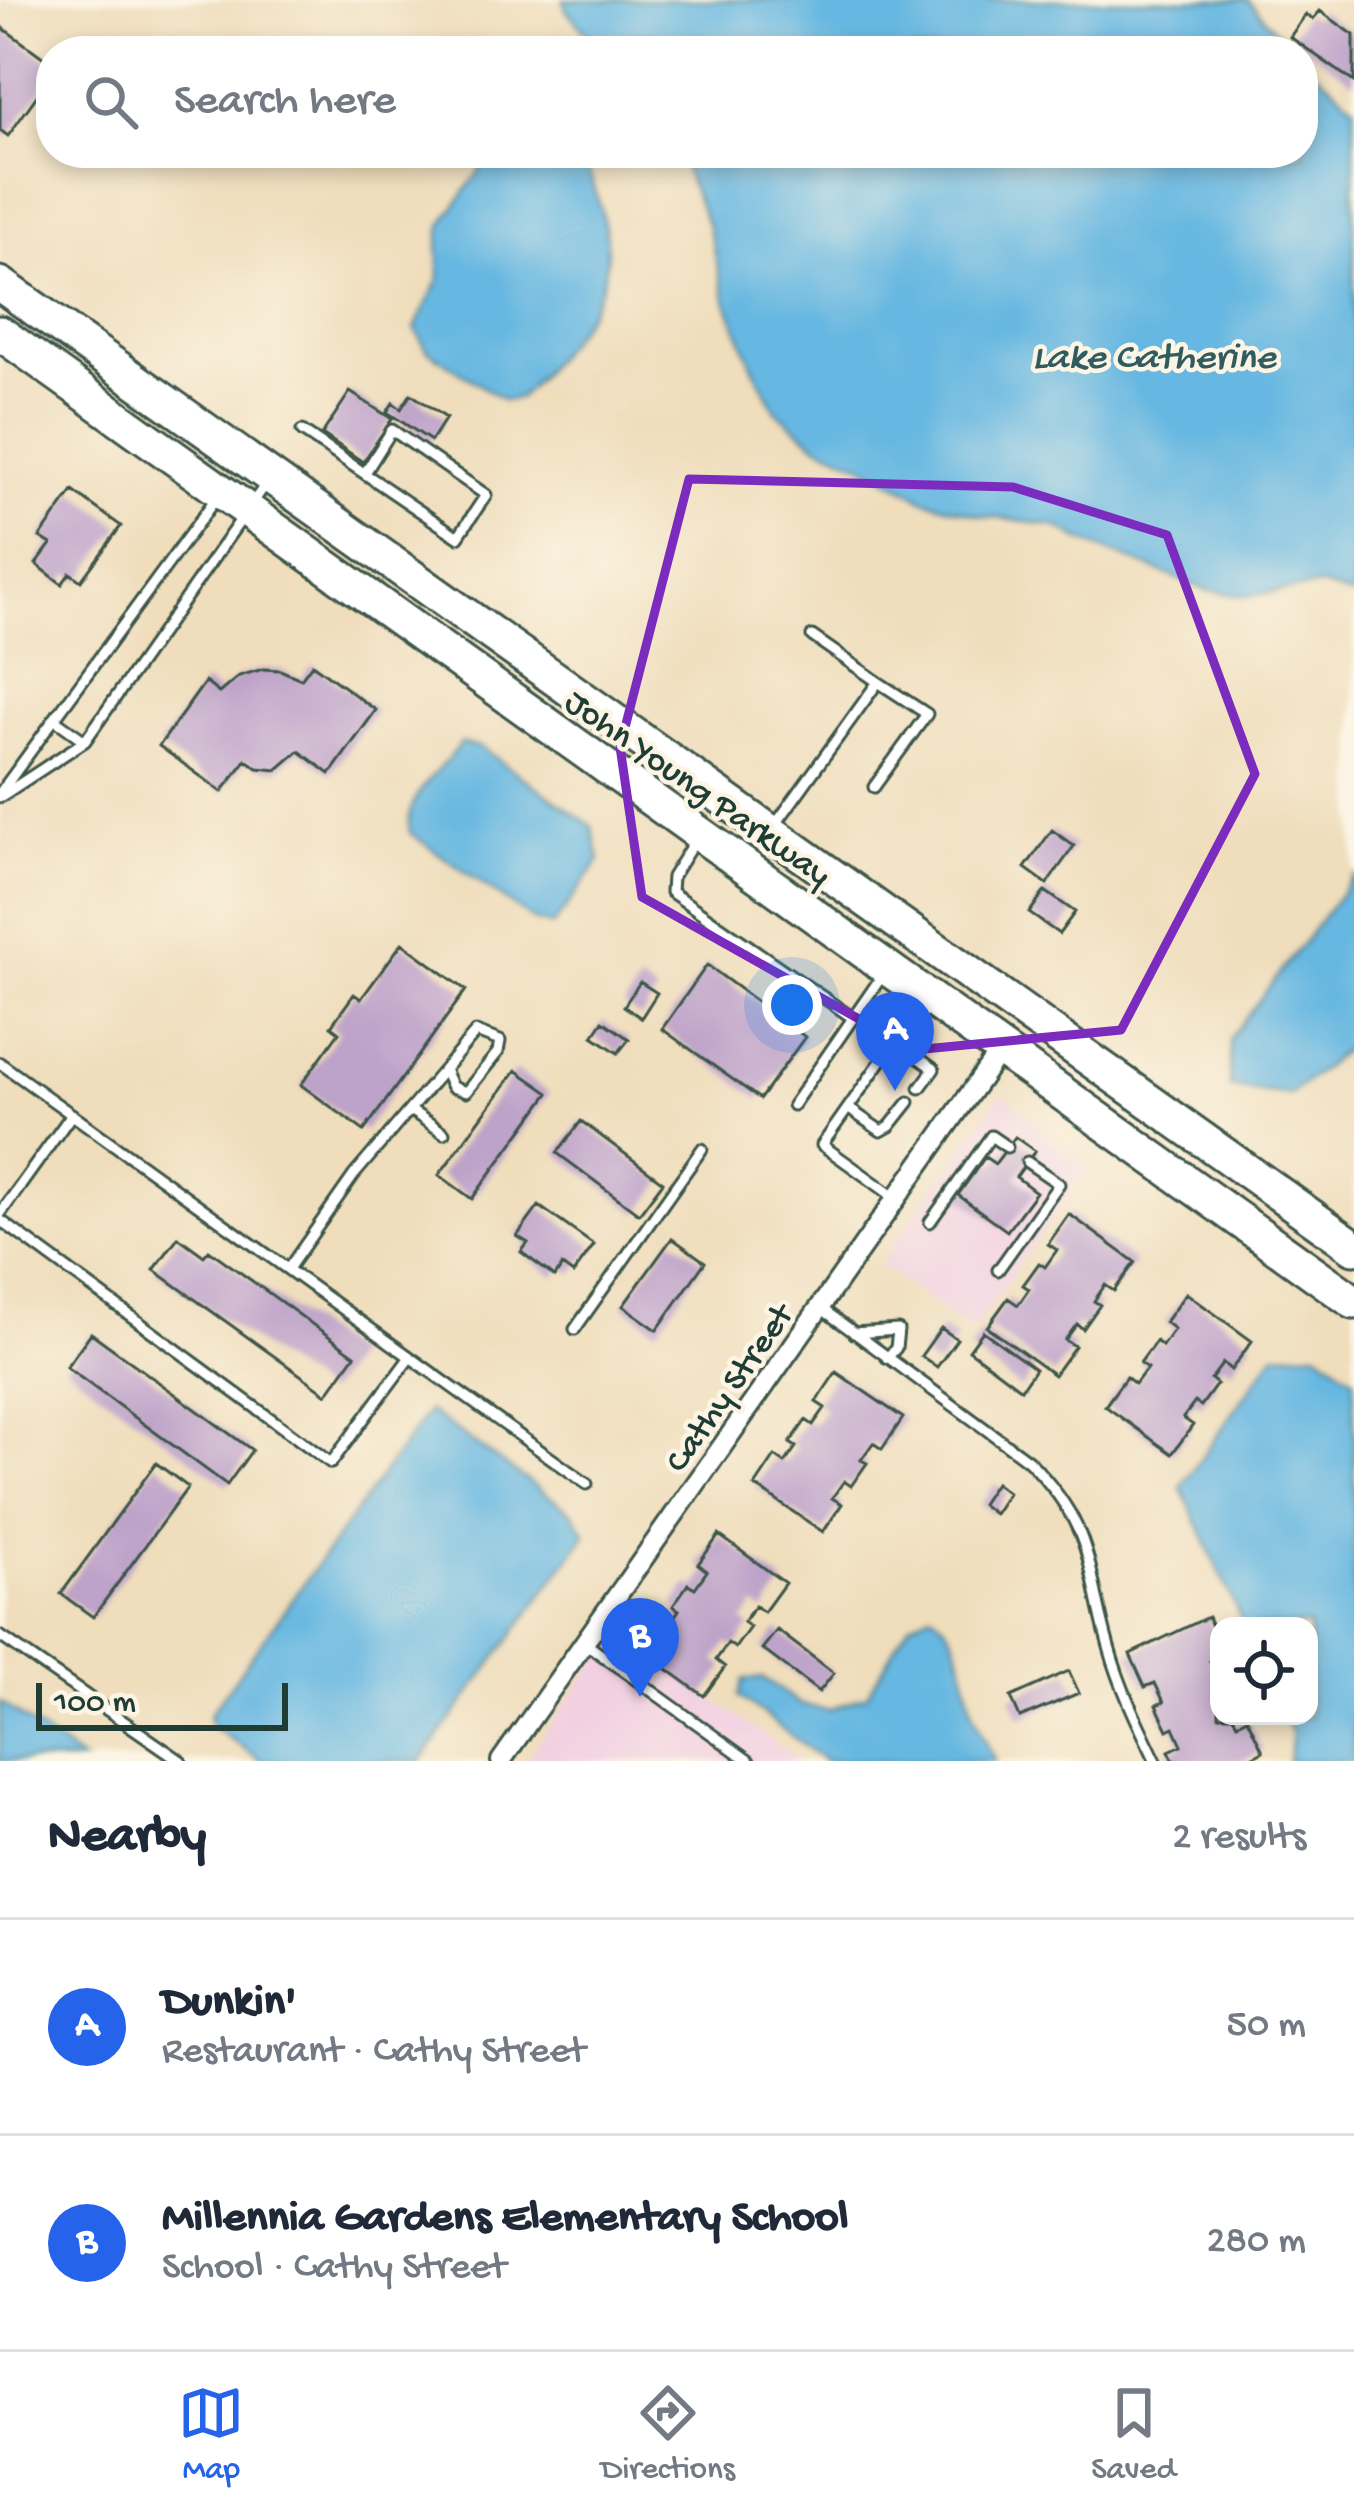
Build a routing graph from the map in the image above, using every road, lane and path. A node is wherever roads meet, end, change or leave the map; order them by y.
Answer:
1 (0, 284) edge
2 (0, 333) edge
3 (302, 431) dead end
4 (258, 468) junction
5 (365, 473) junction
6 (234, 501) junction
7 (812, 636) dead end
8 (878, 682) junction
9 (54, 719) junction
10 (85, 741) junction
11 (874, 787) dead end
12 (0, 795) edge
13 (770, 832) junction
14 (700, 833) junction
15 (888, 967) junction
16 (853, 1018) junction
17 (1003, 1048) junction
18 (0, 1063) edge
19 (445, 1072) junction
20 (1121, 1082) junction
21 (920, 1088) dead end
22 (909, 1102) dead end
23 (793, 1105) dead end
24 (848, 1108) junction
25 (410, 1110) junction
26 (72, 1114) junction
27 (444, 1133) dead end
28 (1007, 1148) dead end
29 (702, 1149) dead end
30 (1027, 1162) dead end
31 (897, 1199) junction
32 (0, 1217) edge
33 (930, 1222) dead end
34 (1354, 1247) edge
35 (288, 1269) junction
36 (998, 1270) dead end
37 (1354, 1302) edge
38 (821, 1308) junction
39 (575, 1329) dead end
40 (854, 1333) junction
41 (410, 1357) junction
42 (887, 1358) junction
43 (587, 1484) dead end
44 (0, 1636) edge
45 (585, 1643) junction
46 (182, 1761) edge
47 (501, 1761) edge
48 (749, 1761) edge
49 (1156, 1761) edge

1 - 4 highway, John Young Parkway
2 - 6 highway, John Young Parkway
3 - 5 lane
4 - 6 lane
4 - 6 lane
4 - 13 highway, John Young Parkway
5 - 5 lane
6 - 9 lane
6 - 10 lane
6 - 14 highway, John Young Parkway
7 - 8 lane
8 - 11 lane
8 - 13 lane
9 - 10 lane
9 - 12 lane
10 - 12 lane
13 - 20 highway, John Young Parkway
14 - 15 highway, John Young Parkway
14 - 16 lane
15 - 16 lane
15 - 17 highway, John Young Parkway
16 - 23 lane
17 - 20 highway
17 - 31 street, Cathy Street
17 - 37 highway, John Young Parkway
18 - 26 lane
19 - 19 lane
19 - 25 lane
20 - 34 highway, John Young Parkway
21 - 24 lane
22 - 24 lane
24 - 31 lane
25 - 27 lane
25 - 35 lane
26 - 32 lane
26 - 35 lane
28 - 33 lane
29 - 39 lane
30 - 36 lane
31 - 38 street, Cathy Street
32 - 41 lane
35 - 41 lane
38 - 40 lane
38 - 45 street, Cathy Street
40 - 42 lane
40 - 42 lane
41 - 43 lane
42 - 49 lane
44 - 46 lane
45 - 47 street, Cathy Street
45 - 48 lane

